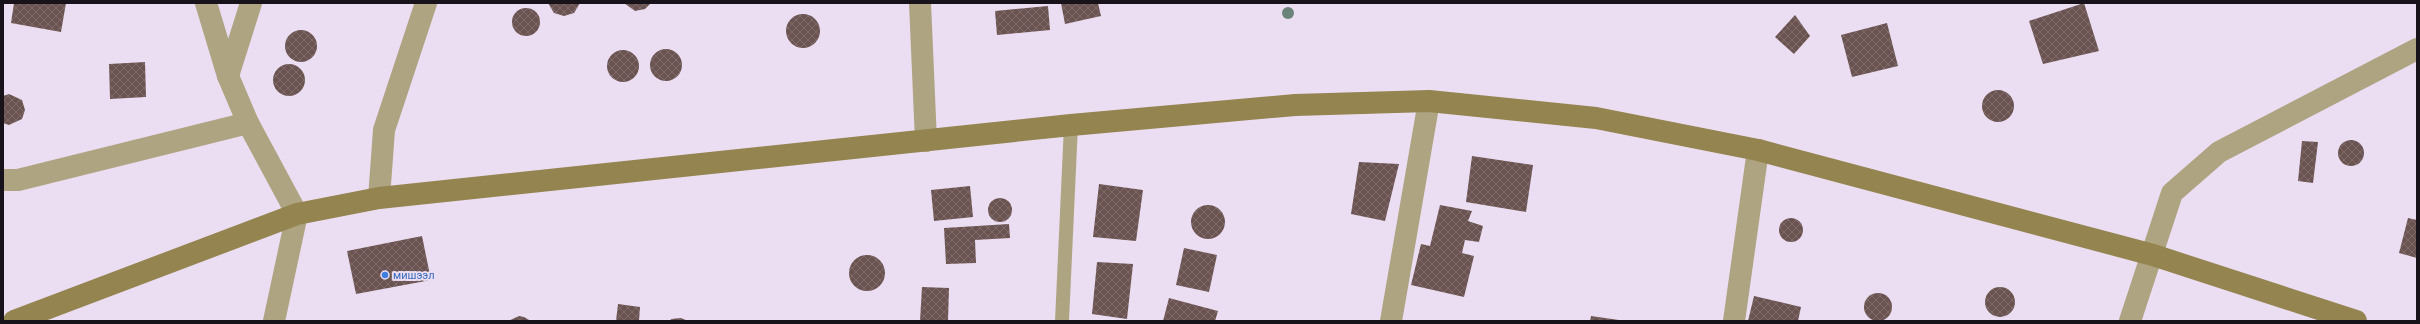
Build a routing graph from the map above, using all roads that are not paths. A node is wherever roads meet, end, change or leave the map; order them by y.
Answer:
1 (206, 3) edge
2 (252, 3) edge
3 (426, 3) edge
4 (920, 3) edge
5 (2417, 49) edge
6 (228, 76) junction
7 (1429, 101) junction
8 (248, 123) junction
9 (1071, 125) junction
10 (926, 141) junction
11 (1758, 150) junction
12 (3, 180) edge
13 (380, 198) junction
14 (297, 214) junction
15 (2154, 256) junction
16 (14, 321) edge
17 (274, 321) edge
18 (1062, 321) edge
19 (1391, 321) edge
20 (1734, 321) edge
21 (2130, 321) edge
22 (2356, 321) edge

1 - 6 street
2 - 6 street
3 - 13 street
4 - 10 street
5 - 15 street
6 - 8 street
7 - 9 street
7 - 11 street
7 - 19 street
8 - 12 street
8 - 14 street
9 - 10 street
9 - 18 lane
10 - 13 street
11 - 15 street
11 - 20 street
13 - 14 street
14 - 16 street
14 - 17 street
15 - 21 street
15 - 22 street

